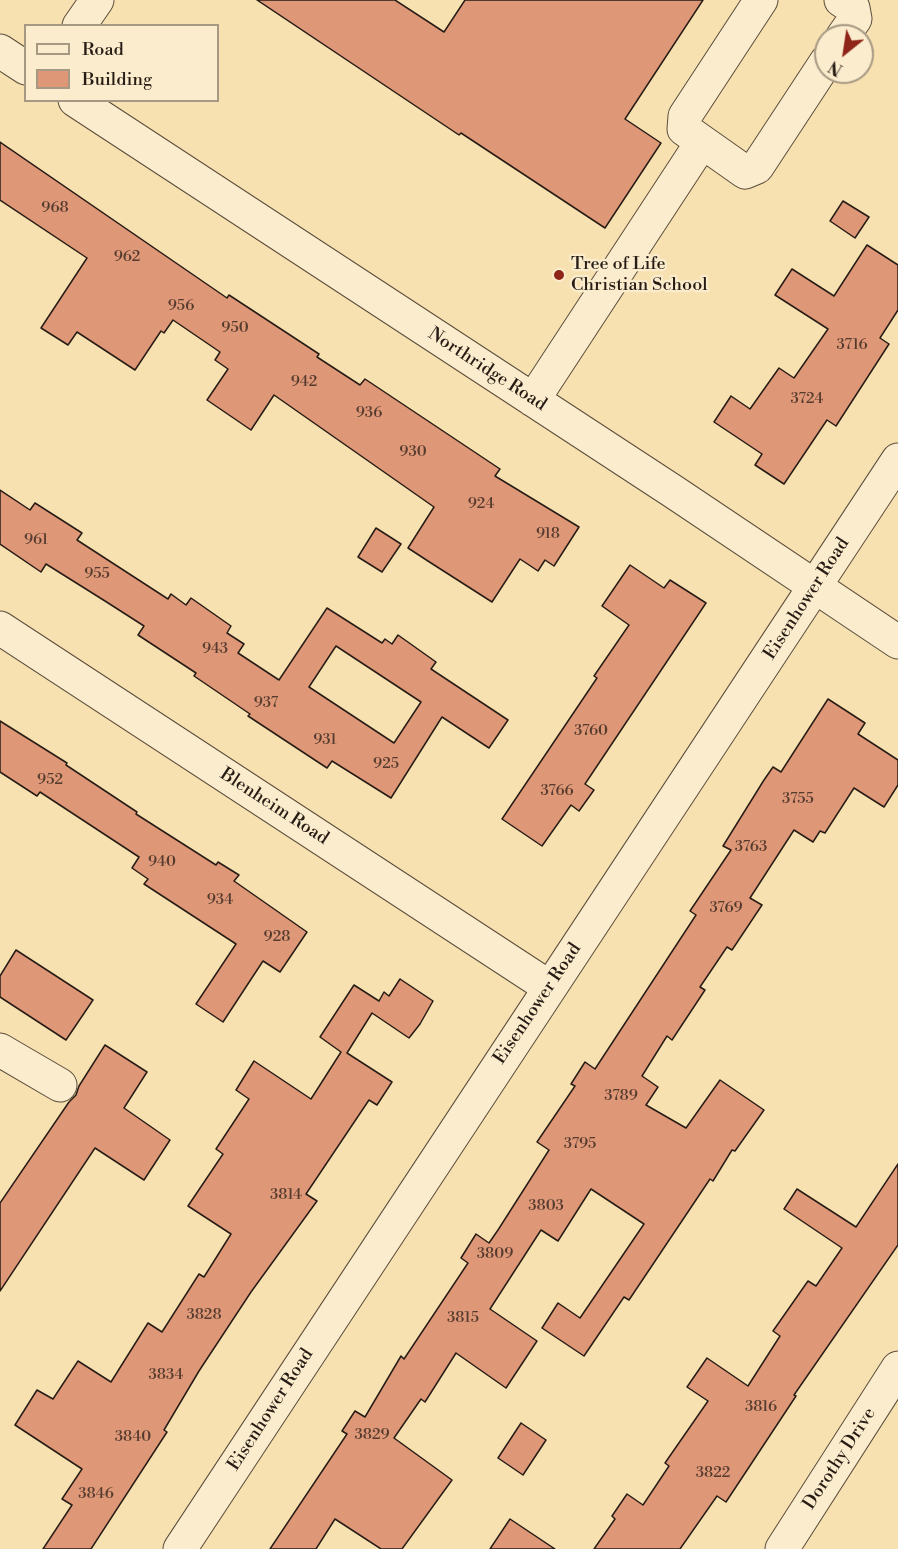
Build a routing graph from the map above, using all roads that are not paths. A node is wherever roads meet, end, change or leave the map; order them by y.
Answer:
1 (97, 0) edge
2 (761, 0) edge
3 (841, 0) edge
4 (80, 24) edge
5 (851, 24) edge
6 (0, 51) edge
7 (24, 67) edge
8 (814, 80) edge
9 (78, 102) edge
10 (702, 142) junction
11 (533, 400) junction
12 (898, 460) edge
13 (814, 587) junction
14 (0, 628) edge
15 (898, 642) edge
16 (549, 987) junction
17 (0, 1050) edge
18 (60, 1085) dead end
19 (898, 1368) edge
20 (180, 1549) edge
21 (782, 1549) edge

1 - 4 street
2 - 10 street
3 - 5 street
6 - 7 street
8 - 10 street
9 - 11 street, Northridge Road
10 - 11 street
11 - 13 street, Northridge Road
12 - 13 street, Eisenhower Road
13 - 15 street, Northridge Road
13 - 16 street, Eisenhower Road
14 - 16 street, Blenheim Road
16 - 20 street, Eisenhower Road
17 - 18 street
19 - 21 street, Dorothy Drive

